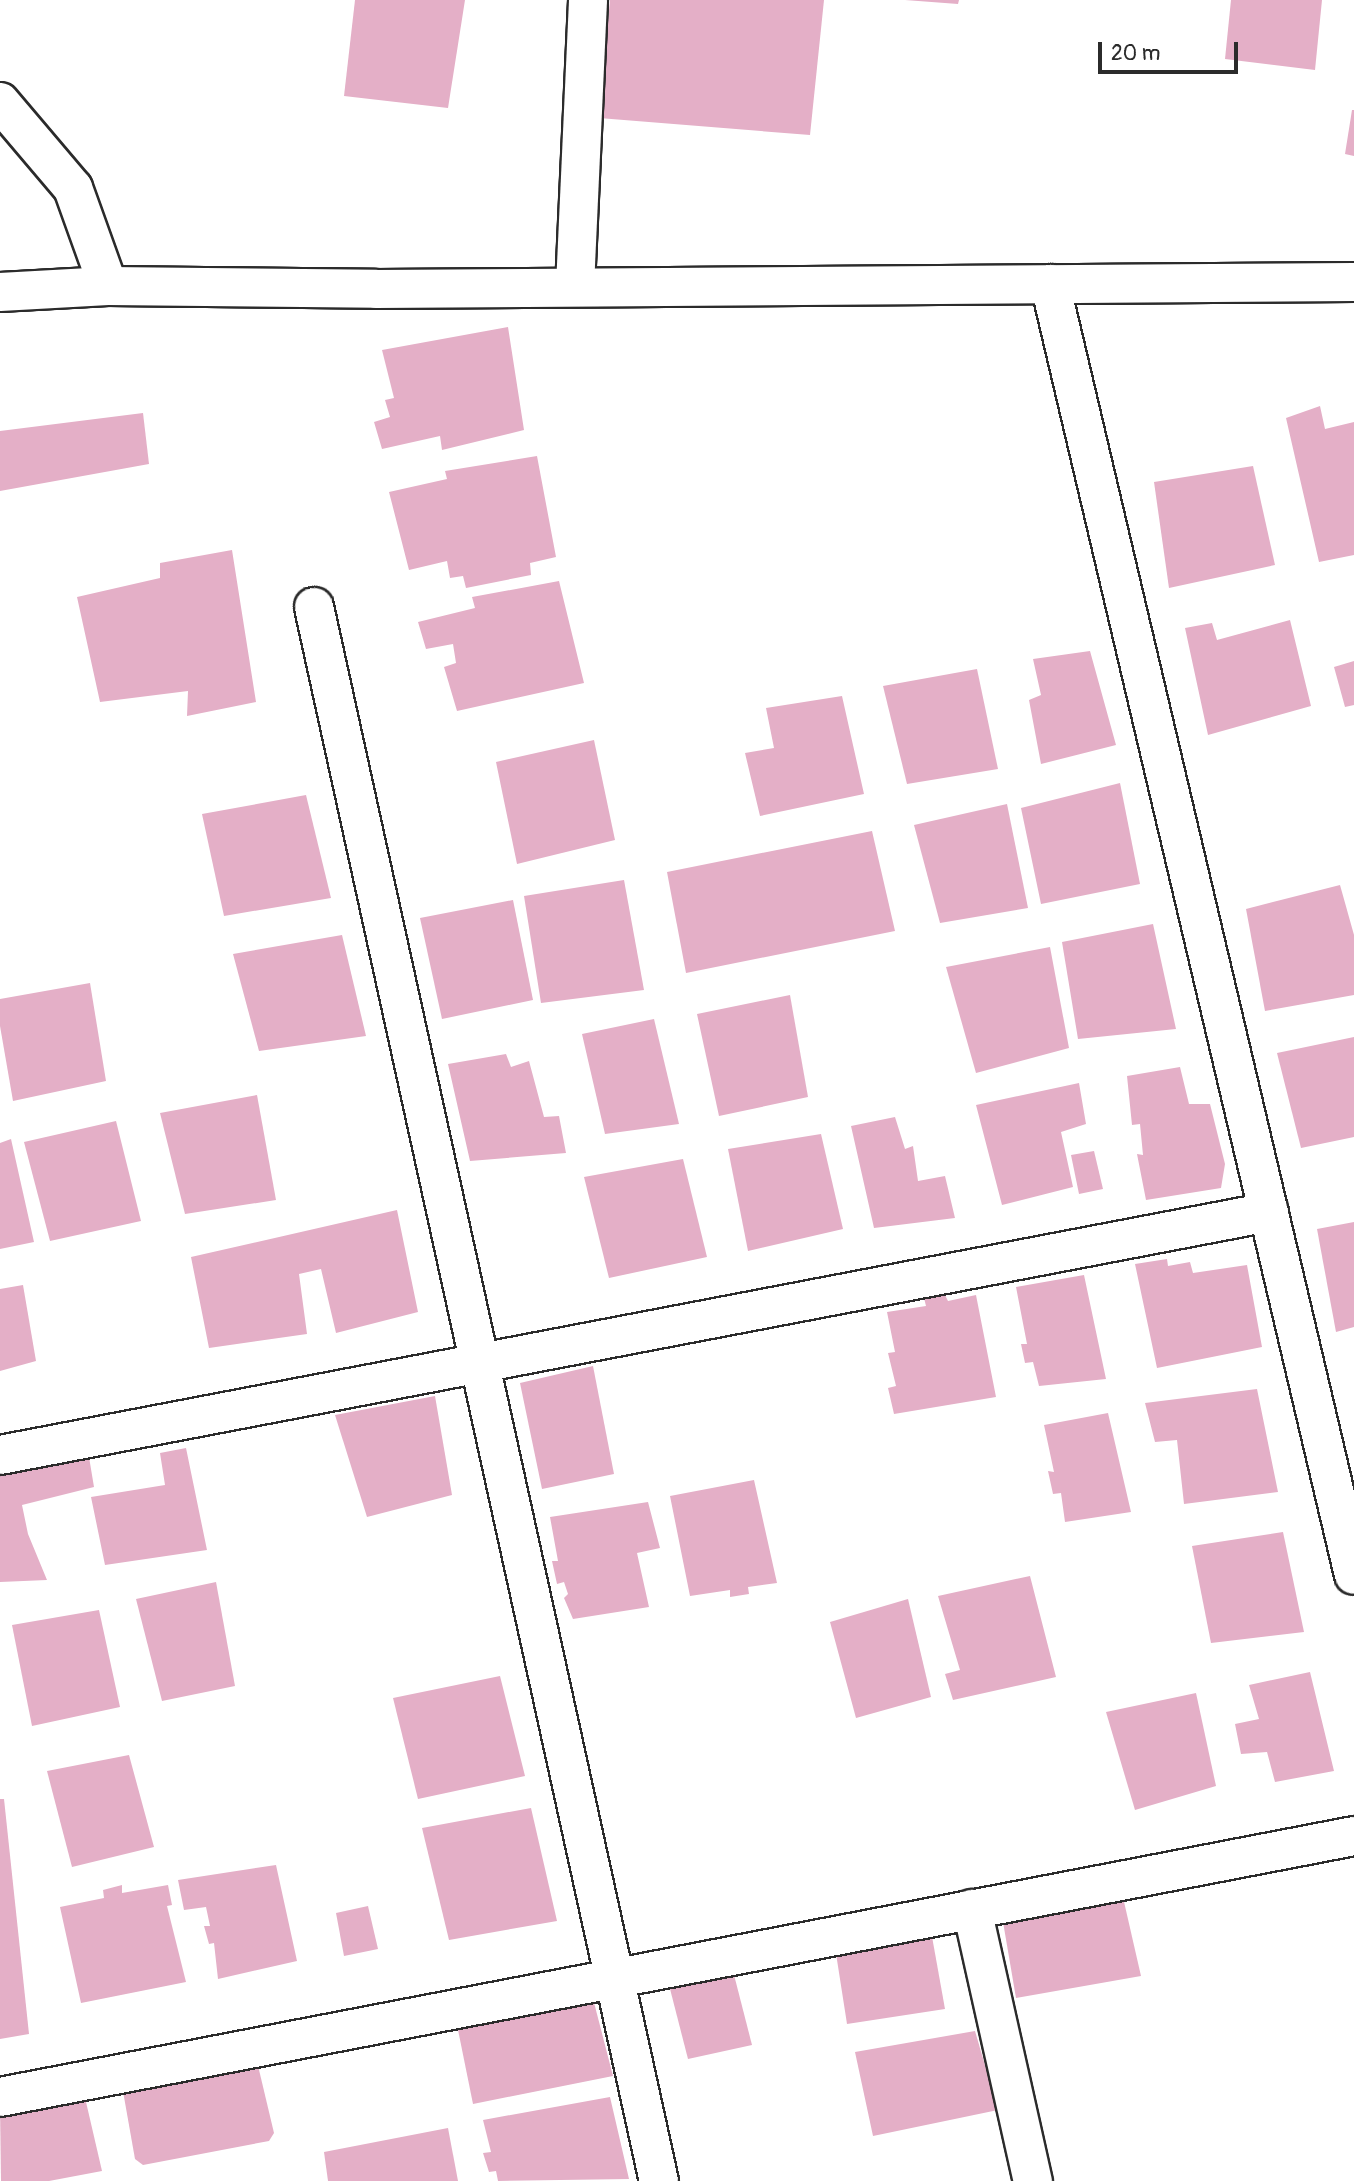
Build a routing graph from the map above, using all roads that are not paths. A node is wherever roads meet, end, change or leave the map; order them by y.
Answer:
1 (588, 0) edge
2 (0, 102) edge
3 (1354, 282) edge
4 (1050, 284) junction
5 (108, 286) junction
6 (575, 287) junction
7 (0, 292) edge
8 (314, 607) dead end
9 (1269, 1212) junction
10 (480, 1363) junction
11 (0, 1455) edge
12 (1354, 1575) edge
13 (1354, 1836) edge
14 (972, 1909) junction
15 (615, 1981) junction
16 (0, 2097) edge
17 (659, 2181) edge
18 (1033, 2181) edge

1 - 6 street
2 - 5 street
3 - 4 street
4 - 6 street
4 - 9 street
5 - 6 street
5 - 7 street
8 - 10 street
9 - 10 street
9 - 12 street
10 - 11 street
10 - 15 street
13 - 14 street
14 - 15 street
14 - 18 street
15 - 16 street
15 - 17 street

